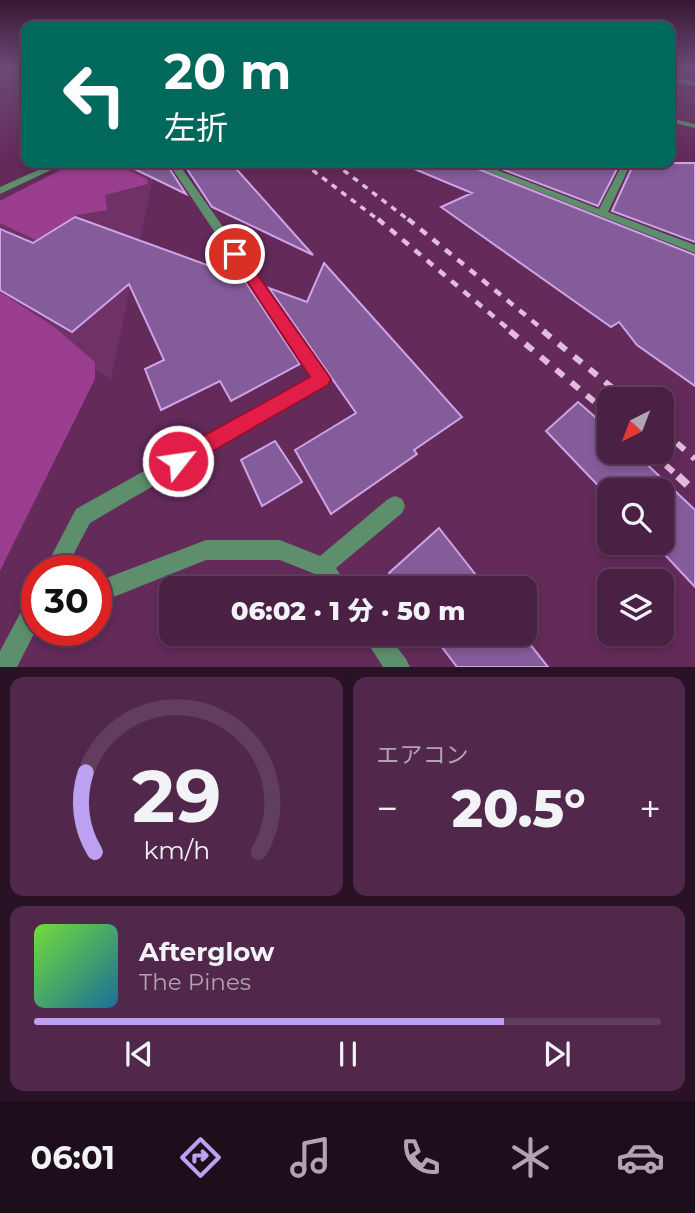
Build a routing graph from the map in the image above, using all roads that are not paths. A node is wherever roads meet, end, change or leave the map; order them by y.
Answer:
1 (675, 121) edge
2 (695, 126) edge
3 (50, 168) edge
4 (177, 168) edge
5 (484, 168) edge
6 (625, 168) edge
7 (0, 191) edge
8 (602, 214) junction
9 (695, 249) edge
10 (396, 506) dead end
11 (62, 555) edge
12 (322, 567) junction
13 (329, 576) edge
14 (112, 587) edge
15 (21, 637) edge
16 (382, 646) edge
17 (4, 667) edge
18 (398, 667) edge

1 - 2 street
3 - 7 street
4 - 11 street
5 - 8 street
6 - 8 street
8 - 9 street
10 - 12 street
12 - 13 street
12 - 14 street
15 - 17 street
16 - 18 street

